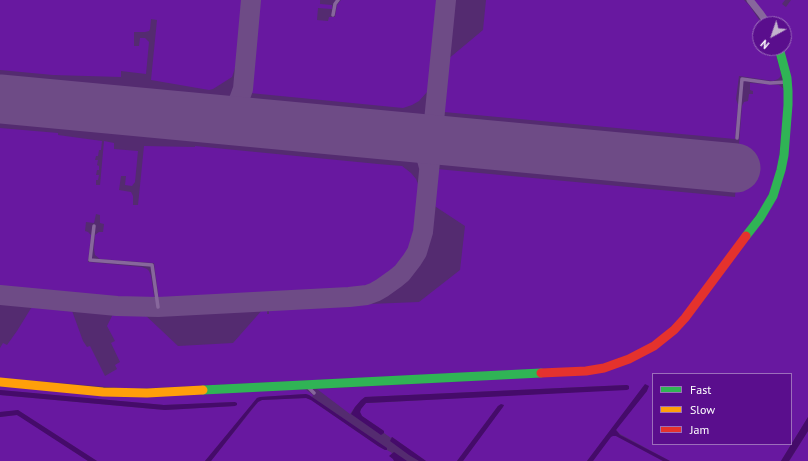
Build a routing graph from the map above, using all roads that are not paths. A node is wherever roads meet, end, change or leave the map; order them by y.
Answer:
1 (338, 0) edge
2 (750, 0) edge
3 (333, 15) dead end
4 (762, 16) edge
5 (781, 56) edge
6 (787, 82) junction
7 (737, 138) dead end
8 (94, 226) dead end
9 (158, 307) dead end
10 (0, 382) edge
11 (305, 385) junction
12 (314, 393) dead end

1 - 3 lane
2 - 4 street
5 - 6 street
6 - 7 lane
6 - 11 street
8 - 9 lane
10 - 11 street
11 - 12 lane

